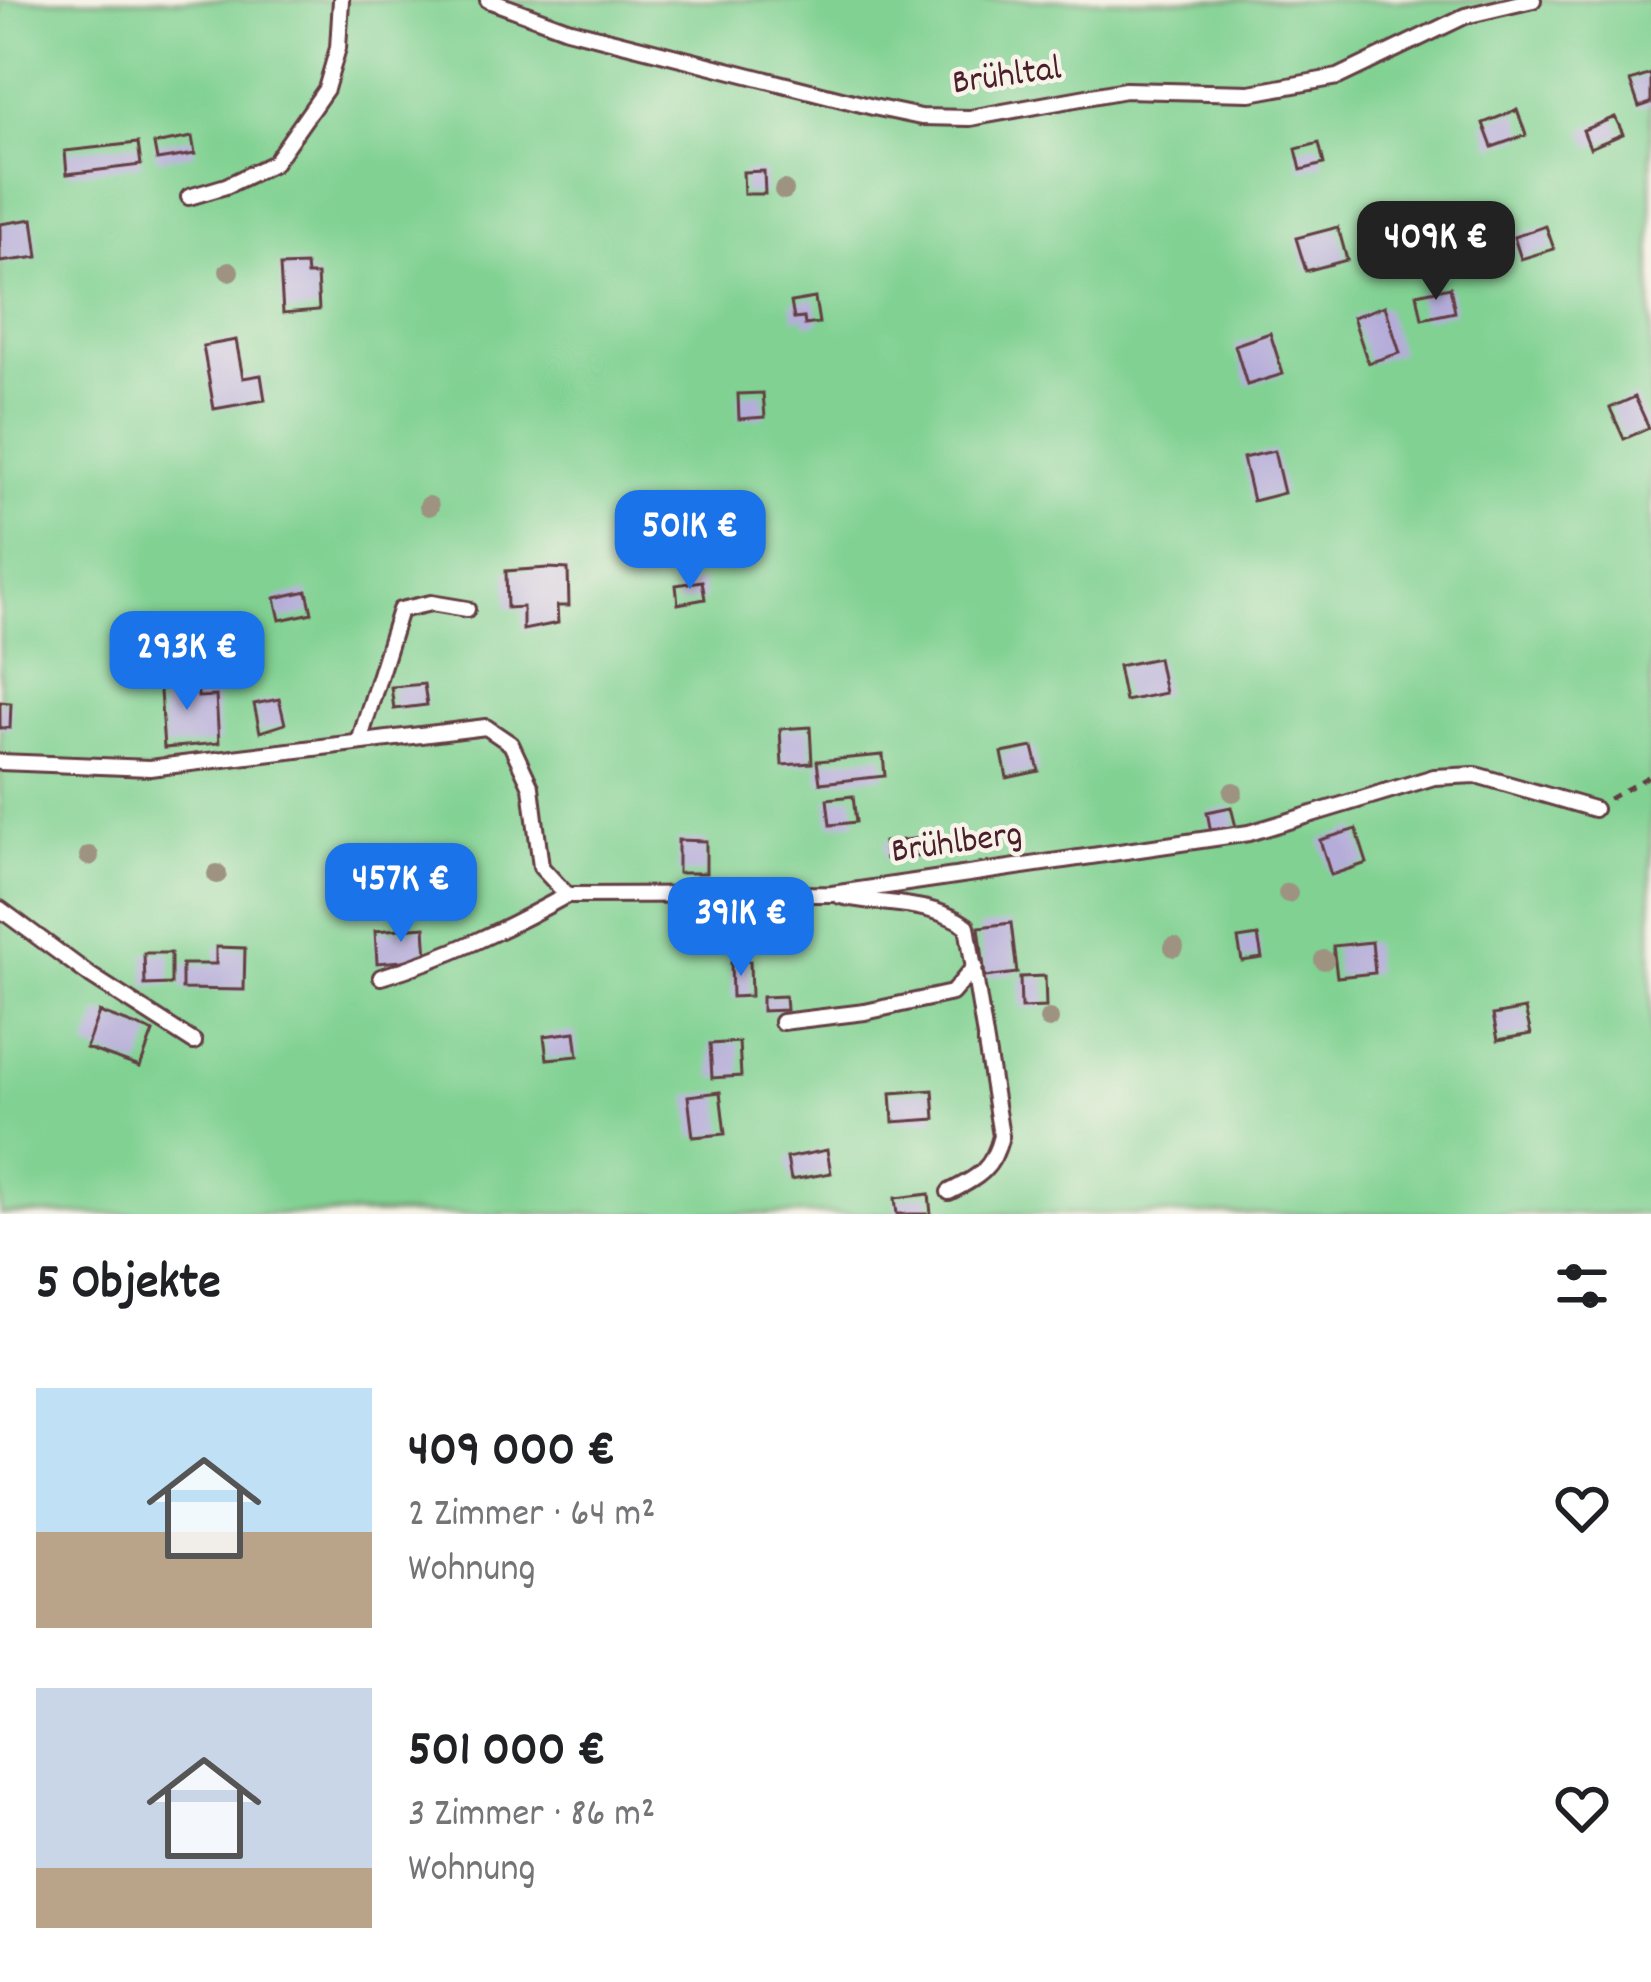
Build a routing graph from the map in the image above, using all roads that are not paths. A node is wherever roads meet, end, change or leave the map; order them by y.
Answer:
1 (341, 0) edge
2 (488, 0) edge
3 (1533, 0) edge
4 (189, 197) dead end
5 (466, 609) dead end
6 (359, 742) junction
7 (0, 762) edge
8 (1594, 809) road end
9 (832, 894) junction
10 (567, 895) junction
11 (0, 909) edge
12 (975, 966) junction
13 (381, 977) dead end
14 (782, 1022) dead end
15 (194, 1042) dead end
16 (950, 1192) dead end

1 - 4 lane
2 - 3 lane, Brühltal
5 - 6 lane
6 - 7 lane
6 - 10 lane
8 - 9 lane, Brühlberg
9 - 10 lane, Brühlberg
9 - 12 lane
10 - 13 lane
11 - 15 lane
12 - 14 lane
12 - 16 lane

